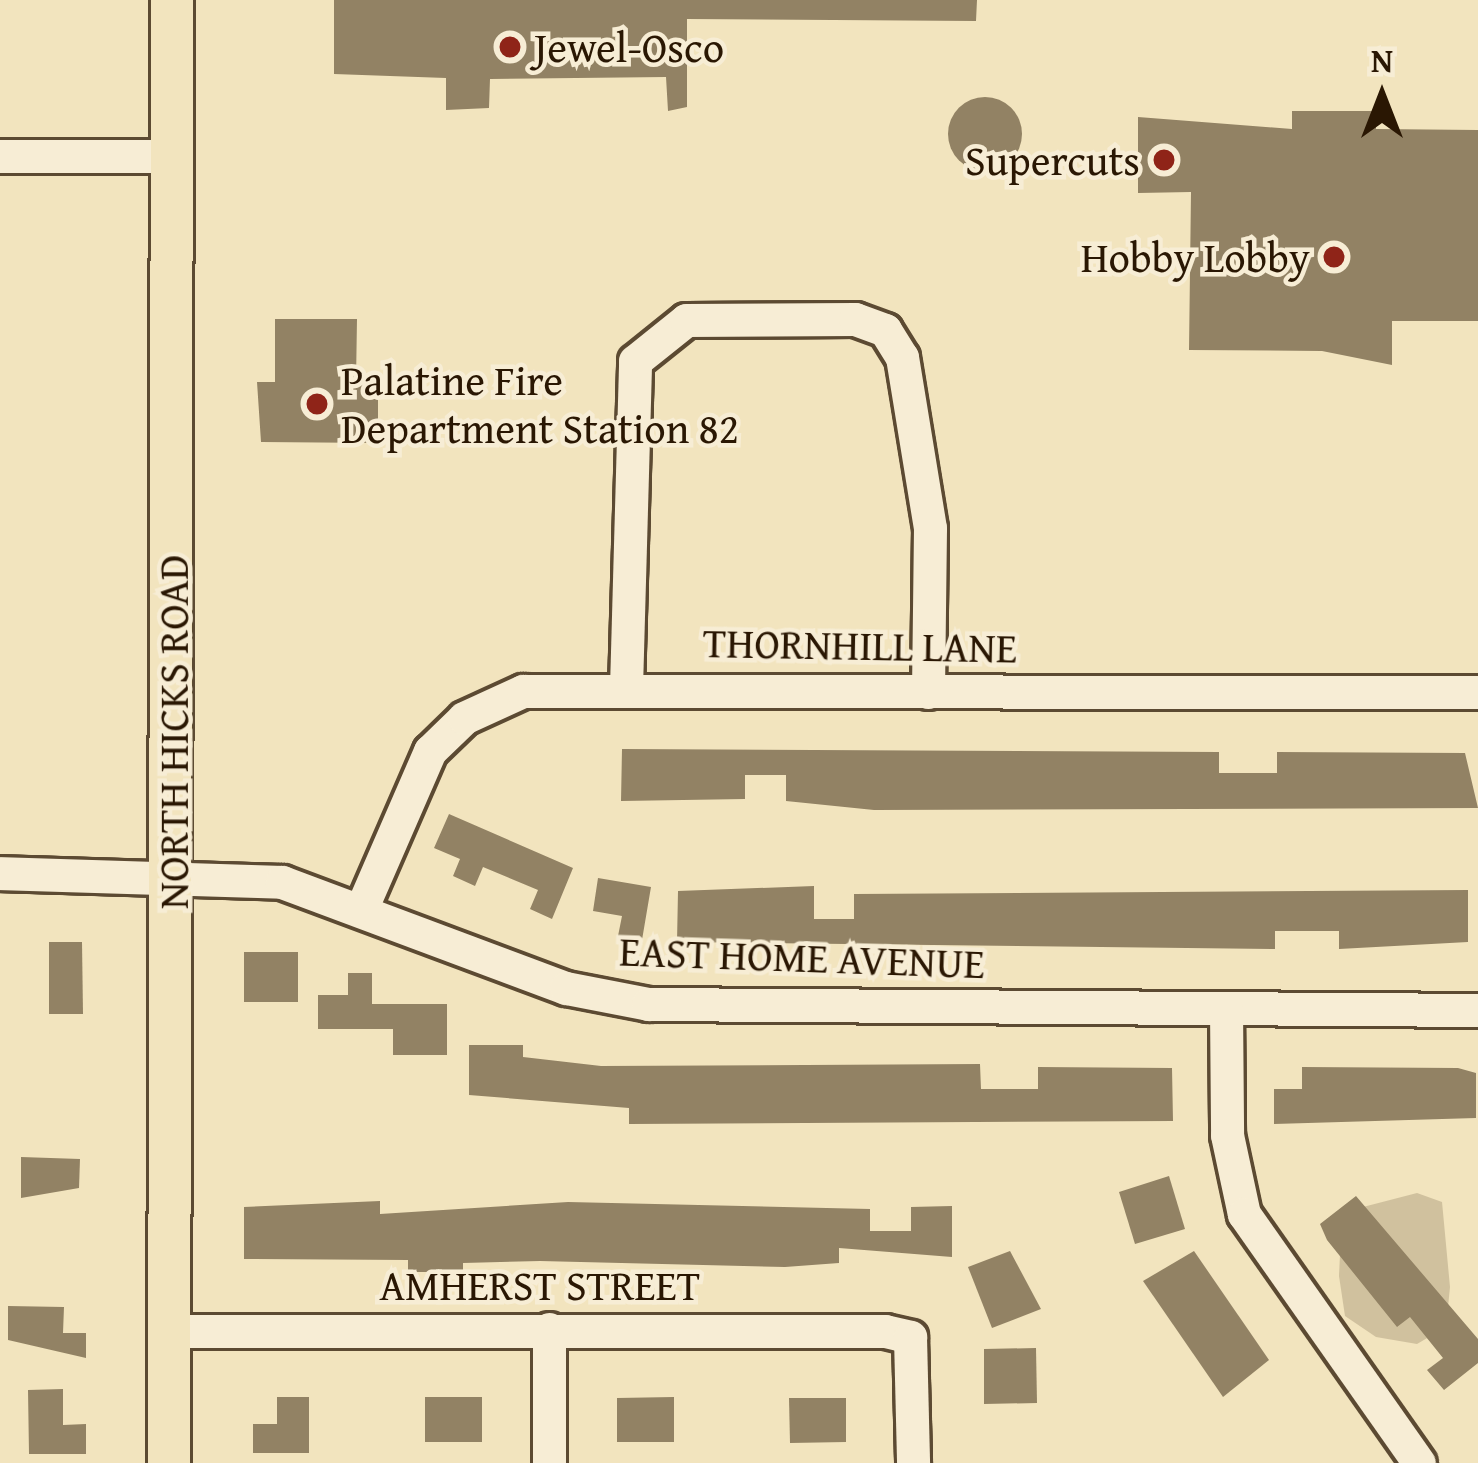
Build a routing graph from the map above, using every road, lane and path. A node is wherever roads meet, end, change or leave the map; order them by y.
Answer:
1 (172, 0) edge
2 (0, 156) edge
3 (172, 156) junction
4 (626, 688) junction
5 (928, 692) junction
6 (1478, 692) edge
7 (0, 873) edge
8 (172, 874) junction
9 (363, 905) junction
10 (1226, 1008) junction
11 (1478, 1010) edge
12 (549, 1328) junction
13 (169, 1331) junction
14 (169, 1463) edge
15 (549, 1463) edge
16 (913, 1463) edge
17 (1419, 1463) edge

1 - 3 main road, NORTH HICKS ROAD
2 - 3 street
3 - 8 main road, NORTH HICKS ROAD
4 - 5 street, THORNHILL LANE
4 - 5 street
4 - 9 street, THORNHILL LANE
5 - 6 street, THORNHILL LANE
7 - 8 street, EAST HOME AVENUE
8 - 9 street, EAST HOME AVENUE
8 - 13 main road, NORTH HICKS ROAD
9 - 10 street, EAST HOME AVENUE
10 - 11 street, EAST HOME AVENUE
10 - 17 street
12 - 13 street, AMHERST STREET
12 - 15 street
12 - 16 street, AMHERST STREET
13 - 14 main road, NORTH HICKS ROAD

